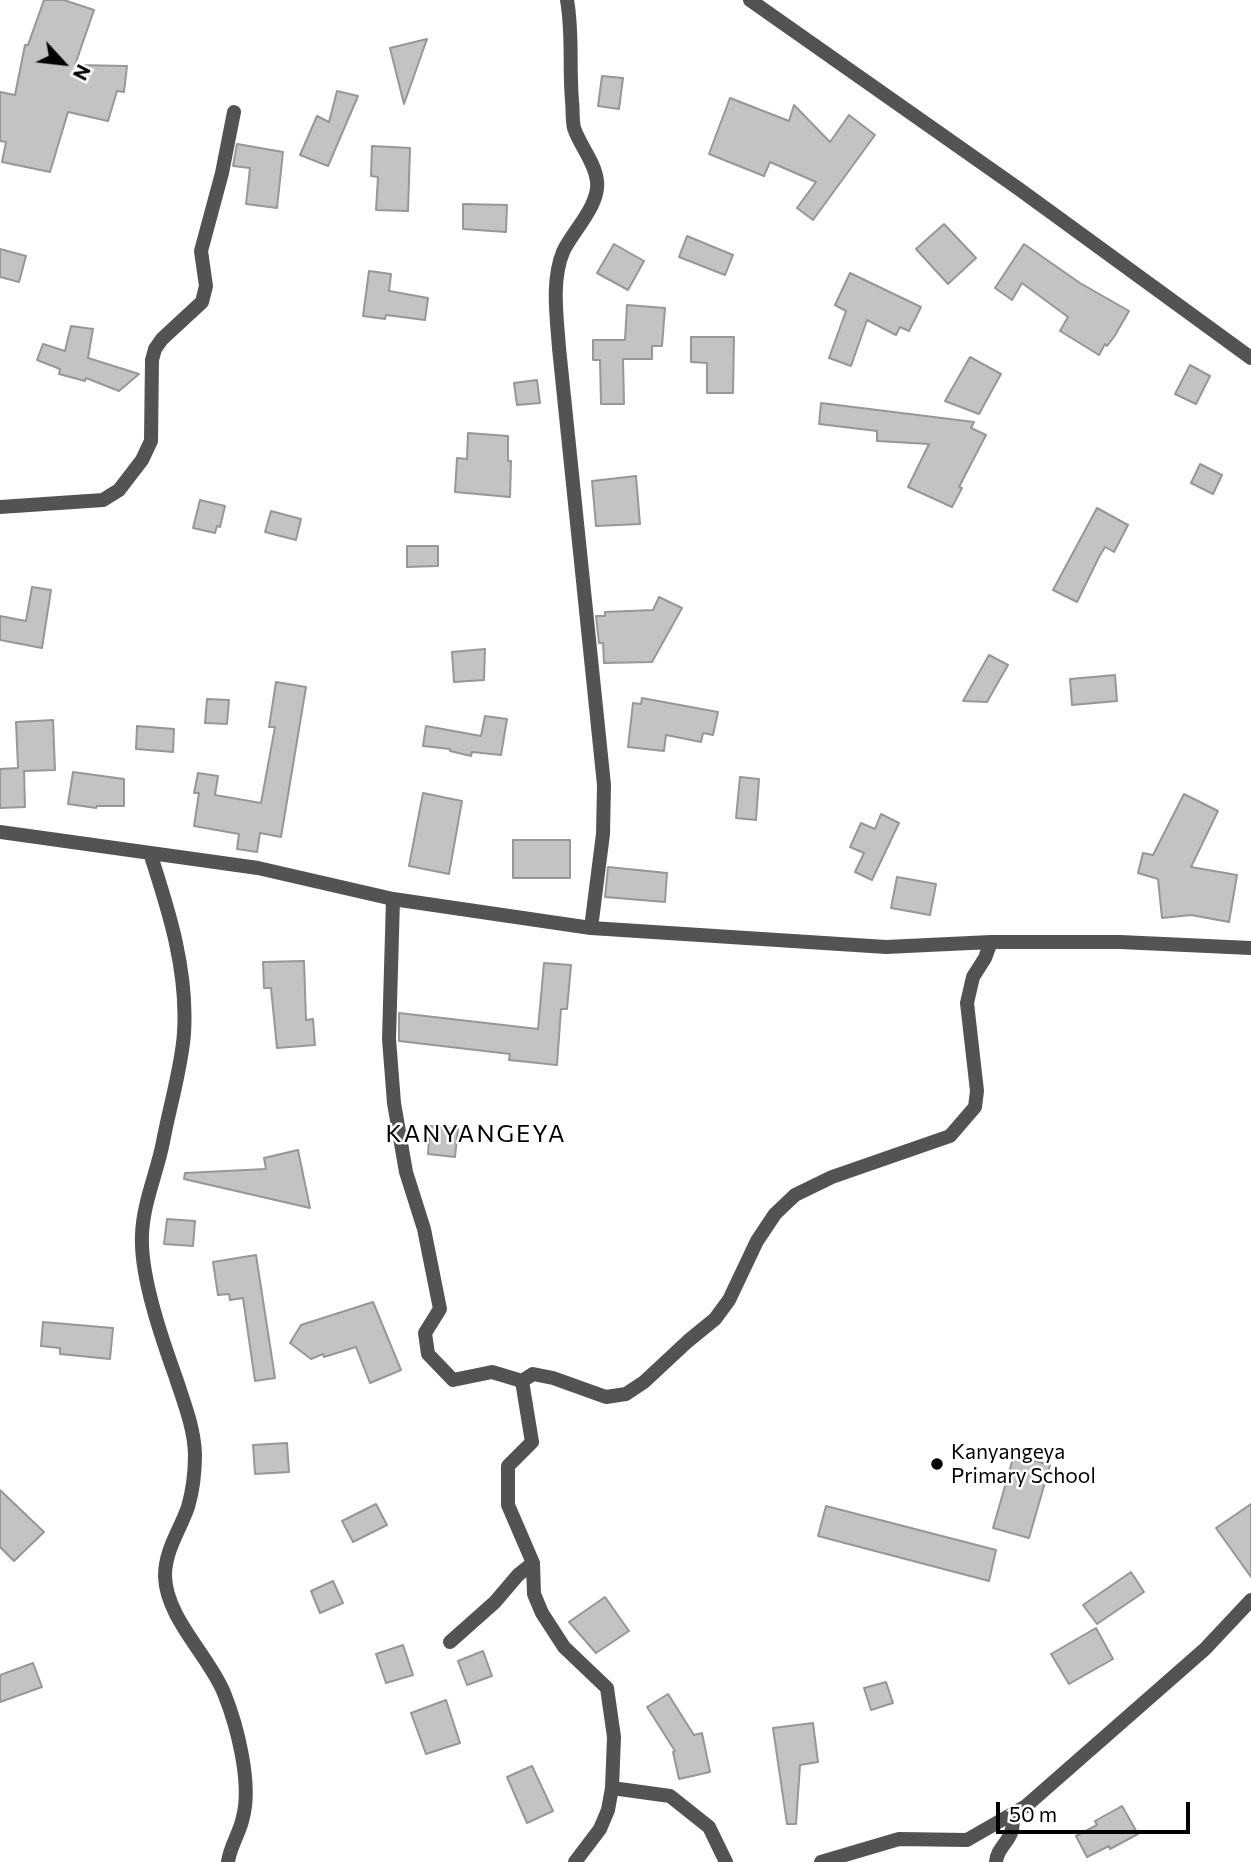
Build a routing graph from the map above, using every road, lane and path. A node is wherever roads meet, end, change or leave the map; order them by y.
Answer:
1 (566, 0) edge
2 (750, 0) edge
3 (234, 113) dead end
4 (1251, 358) edge
5 (0, 507) edge
6 (0, 832) edge
7 (150, 853) junction
8 (393, 899) junction
9 (591, 928) junction
10 (991, 942) junction
11 (1251, 948) edge
12 (522, 1381) junction
13 (533, 1563) junction
14 (1251, 1600) edge
15 (450, 1642) dead end
16 (612, 1787) junction
17 (1012, 1814) junction
18 (228, 1862) edge
19 (575, 1862) edge
20 (726, 1862) edge
21 (821, 1862) edge
22 (996, 1862) edge

1 - 9 street
2 - 4 street
3 - 5 street
6 - 7 street
7 - 8 street
7 - 18 street
8 - 9 street
8 - 12 street
9 - 10 street
10 - 11 street
10 - 12 street
12 - 13 street
13 - 15 street
13 - 16 street
14 - 17 street
16 - 19 street
16 - 20 street
17 - 21 street
17 - 22 street

